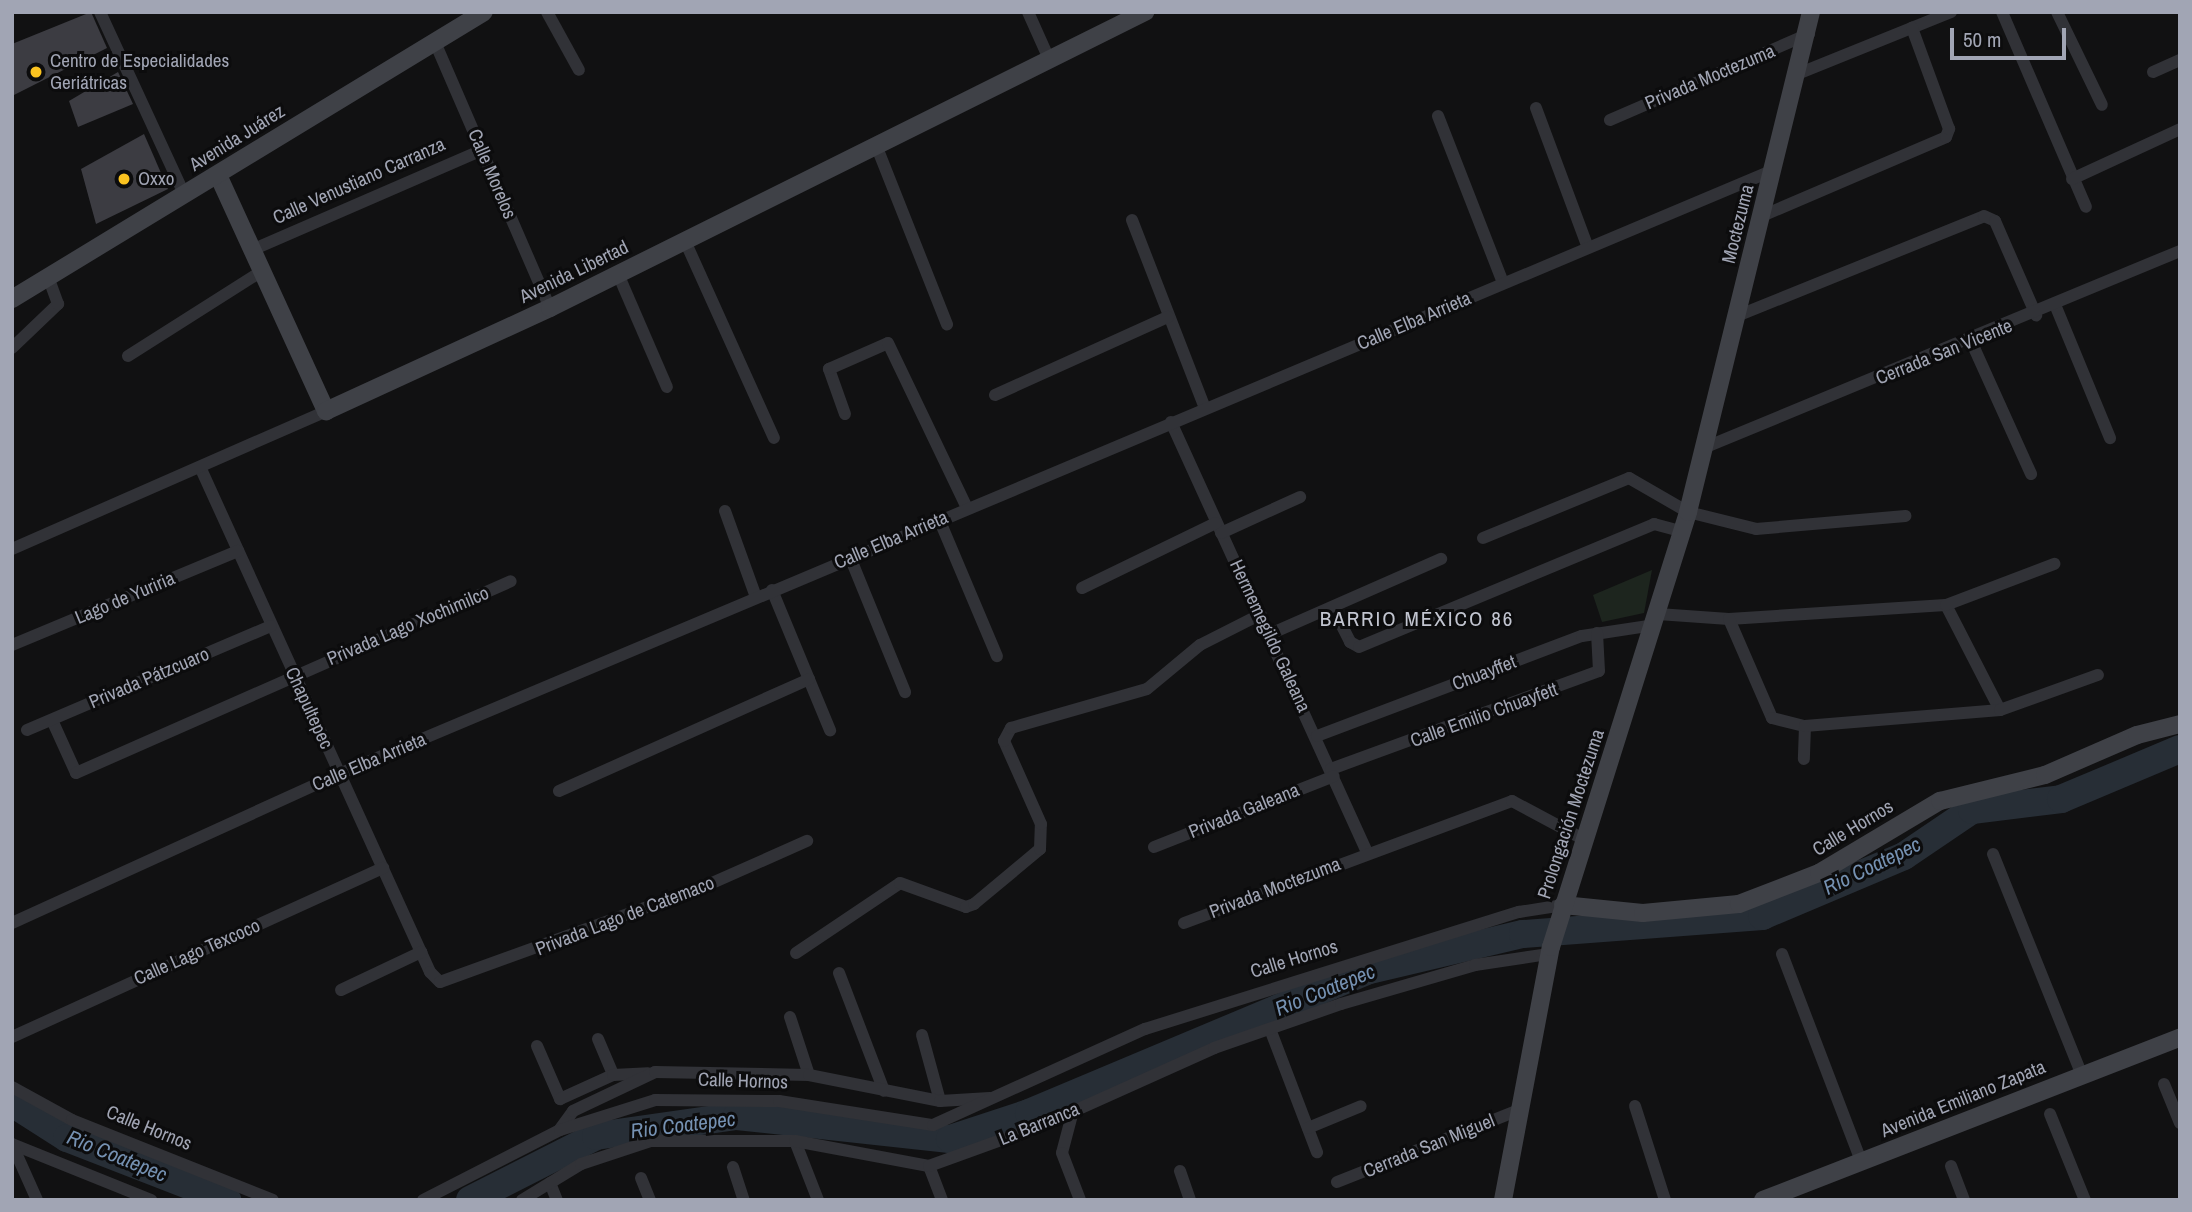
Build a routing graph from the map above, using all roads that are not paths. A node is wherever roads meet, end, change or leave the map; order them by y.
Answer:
1 (100, 12) edge
2 (484, 12) edge
3 (547, 12) edge
4 (1028, 12) edge
5 (1144, 12) edge
6 (1811, 12) edge
7 (1951, 12) edge
8 (2002, 12) edge
9 (2057, 12) edge
10 (1912, 28) junction
11 (1809, 34) junction
12 (434, 40) junction
13 (1049, 58) junction
14 (2180, 60) edge
15 (579, 70) dead end
16 (2153, 72) dead end
17 (1800, 74) junction
18 (2102, 105) dead end
19 (1536, 108) dead end
20 (1438, 116) dead end
21 (1610, 120) dead end
22 (2180, 129) edge
23 (876, 145) junction
24 (482, 150) junction
25 (1774, 170) junction
26 (218, 175) junction
27 (2072, 179) junction
28 (185, 196) junction
29 (2086, 207) dead end
30 (1762, 216) junction
31 (1132, 220) dead end
32 (685, 241) junction
33 (1588, 247) junction
34 (252, 250) junction
35 (2180, 251) edge
36 (262, 271) junction
37 (618, 274) junction
38 (48, 277) junction
39 (1503, 283) junction
40 (12, 299) edge
41 (2056, 307) junction
42 (550, 308) junction
43 (2036, 315) junction
44 (1737, 316) junction
45 (1168, 317) junction
46 (947, 324) dead end
47 (1971, 341) junction
48 (12, 348) edge
49 (128, 356) dead end
50 (667, 387) dead end
51 (995, 395) dead end
52 (1205, 408) junction
53 (326, 411) junction
54 (845, 414) dead end
55 (1171, 422) junction
56 (2110, 438) dead end
57 (774, 439) dead end
58 (1706, 447) junction
59 (201, 469) junction
60 (2031, 474) dead end
61 (1300, 497) dead end
62 (967, 508) junction
63 (725, 511) dead end
64 (1688, 512) junction
65 (1905, 516) dead end
66 (939, 519) junction
67 (1219, 528) junction
68 (1681, 531) junction
69 (1483, 538) dead end
70 (12, 549) edge
71 (238, 551) junction
72 (850, 557) junction
73 (1441, 559) dead end
74 (2054, 564) dead end
75 (511, 581) dead end
76 (1082, 588) dead end
77 (772, 590) junction
78 (756, 597) junction
79 (1946, 606) junction
80 (1261, 614) junction
81 (1729, 618) junction
82 (1656, 619) junction
83 (1339, 620) dead end
84 (271, 626) junction
85 (1597, 633) junction
86 (1270, 634) junction
87 (12, 645) edge
88 (997, 656) dead end
89 (293, 676) junction
90 (2098, 676) dead end
91 (809, 679) junction
92 (905, 692) dead end
93 (2000, 710) junction
94 (52, 720) junction
95 (2180, 724) edge
96 (1805, 726) junction
97 (27, 730) dead end
98 (830, 730) dead end
99 (1317, 736) junction
100 (1804, 759) dead end
101 (1332, 772) junction
102 (339, 774) junction
103 (559, 791) dead end
104 (1585, 840) junction
105 (807, 841) dead end
106 (1154, 847) dead end
107 (1367, 852) junction
108 (1993, 854) dead end
109 (383, 868) junction
110 (1562, 908) junction
111 (12, 923) edge
112 (1184, 923) dead end
113 (1550, 950) junction
114 (421, 952) junction
115 (796, 953) dead end
116 (1782, 954) dead end
117 (839, 972) dead end
118 (440, 982) joint
119 (341, 990) dead end
120 (790, 1017) dead end
121 (1270, 1029) junction
122 (922, 1035) dead end
123 (12, 1037) edge
124 (2180, 1037) edge
125 (598, 1038) dead end
126 (537, 1046) dead end
127 (654, 1072) junction
128 (810, 1075) junction
129 (2082, 1075) junction
130 (613, 1076) junction
131 (2164, 1084) dead end
132 (12, 1087) edge
133 (884, 1091) junction
134 (997, 1098) junction
135 (940, 1101) junction
136 (1361, 1106) dead end
137 (1635, 1106) dead end
138 (1521, 1109) junction
139 (1073, 1111) junction
140 (2050, 1114) dead end
141 (2180, 1123) edge
142 (1308, 1128) junction
143 (560, 1130) junction
144 (795, 1141) junction
145 (12, 1144) edge
146 (1317, 1152) dead end
147 (1861, 1161) junction
148 (929, 1166) junction
149 (1951, 1166) dead end
150 (733, 1167) dead end
151 (1180, 1171) dead end
152 (641, 1178) dead end
153 (1337, 1182) dead end
154 (550, 1183) junction
155 (37, 1200) edge
156 (151, 1200) edge
157 (273, 1200) edge
158 (423, 1200) edge
159 (522, 1200) edge
160 (556, 1200) edge
161 (650, 1200) edge
162 (744, 1200) edge
163 (818, 1200) edge
164 (942, 1200) edge
165 (1080, 1200) edge
166 (1190, 1200) edge
167 (1503, 1200) edge
168 (1665, 1200) edge
169 (1763, 1200) edge
170 (1964, 1200) edge
171 (2085, 1200) edge

1 - 28 street
2 - 12 street, Avenida Juárez
3 - 15 street
4 - 13 street
5 - 13 street, Avenida Libertad
6 - 11 street, Moctezuma
7 - 10 street
8 - 27 street
9 - 18 street
10 - 17 street
10 - 30 street
11 - 17 street, Moctezuma
11 - 21 street, Privada Moctezuma
12 - 24 street, Calle Morelos
12 - 26 street, Avenida Juárez
13 - 23 street, Avenida Libertad
14 - 16 street
17 - 25 street, Moctezuma
19 - 33 street
20 - 39 street
22 - 27 street
23 - 32 street, Avenida Libertad
23 - 46 street
24 - 34 street, Calle Venustiano Carranza
24 - 42 street, Calle Morelos
25 - 30 street, Moctezuma
25 - 33 street, Calle Elba Arrieta
26 - 28 street, Avenida Juárez
26 - 34 street
27 - 29 street
28 - 38 street, Avenida Juárez
30 - 44 street, Moctezuma
31 - 45 street
32 - 37 street, Avenida Libertad
32 - 57 street
33 - 39 street, Calle Elba Arrieta
34 - 36 street
35 - 41 street, Cerrada San Vicente
36 - 49 street
36 - 53 street
37 - 42 street, Avenida Libertad
37 - 50 street
38 - 40 street, Avenida Juárez
38 - 48 street
39 - 52 street, Calle Elba Arrieta
41 - 43 street, Cerrada San Vicente
41 - 56 street
42 - 53 street, Avenida Libertad
43 - 44 street
43 - 47 street, Cerrada San Vicente
44 - 58 street, Moctezuma
45 - 51 street
45 - 52 street
47 - 58 street, Cerrada San Vicente
47 - 60 street
52 - 55 street, Calle Elba Arrieta
53 - 59 street, Avenida Libertad
54 - 62 street
55 - 62 street, Calle Elba Arrieta
55 - 67 street, Hermemegildo Galeana
58 - 64 street, Prolongación Moctezuma
59 - 70 street, Avenida Libertad
59 - 71 street, Chapultepec
61 - 67 street
62 - 66 street, Calle Elba Arrieta
63 - 78 street
64 - 65 street
64 - 68 street, Prolongación Moctezuma
64 - 69 street
66 - 72 street, Calle Elba Arrieta
66 - 88 street
67 - 76 street
67 - 80 street, Hermemegildo Galeana
68 - 82 street, Prolongación Moctezuma
68 - 83 street
71 - 84 street, Chapultepec
71 - 87 street, Lago de Yuriria
72 - 77 street, Calle Elba Arrieta
72 - 92 street
73 - 86 street
74 - 79 street, Chuayffet
75 - 89 street, Privada Lago Xochimilco
77 - 78 street, Calle Elba Arrieta
77 - 91 street
78 - 102 street, Calle Elba Arrieta
79 - 81 street, Chuayffet
79 - 93 street
80 - 86 street, Hermemegildo Galeana
80 - 115 street
81 - 82 street, Chuayffet
81 - 96 street
82 - 85 street, Chuayffet
82 - 104 street, Prolongación Moctezuma
84 - 89 street, Chapultepec
84 - 94 street, Privada Pátzcuaro
85 - 99 street, Chuayffet
85 - 101 street, Calle Emilio Chuayfett
86 - 99 street, Hermemegildo Galeana
89 - 94 street, Privada Lago Xochimilco
89 - 102 street, Chapultepec
90 - 93 street
91 - 98 street
91 - 103 street
93 - 96 street
94 - 97 street, Privada Pátzcuaro
95 - 110 street, Calle Hornos
96 - 100 street
99 - 101 street, Hermemegildo Galeana
101 - 106 street, Privada Galeana
101 - 107 street, Hermemegildo Galeana
102 - 109 street, Chapultepec
102 - 111 street, Calle Elba Arrieta
104 - 107 street, Privada Moctezuma
104 - 110 street, Prolongación Moctezuma
105 - 118 street, Privada Lago de Catemaco
107 - 112 street, Privada Moctezuma
108 - 129 street
109 - 114 street, Chapultepec
109 - 123 street, Calle Lago Texcoco
110 - 113 street, Prolongación Moctezuma
110 - 134 street, Calle Hornos
113 - 121 street, La Barranca
113 - 138 street, Prolongación Moctezuma
114 - 118 street, Chapultepec
114 - 119 street
116 - 147 street
117 - 133 street
120 - 128 street
121 - 139 street, La Barranca
121 - 142 street
122 - 135 street
124 - 129 street, Avenida Emiliano Zapata
125 - 130 street
126 - 130 street
127 - 128 street
127 - 130 street
127 - 143 street
128 - 133 street
129 - 147 street, Avenida Emiliano Zapata
131 - 141 street
132 - 157 street, Calle Hornos
133 - 135 street
134 - 135 street
134 - 143 street, Calle Hornos
136 - 142 street
137 - 168 street
138 - 153 street, Cerrada San Miguel
138 - 167 street, Prolongación Moctezuma
139 - 148 street, La Barranca
139 - 165 street
140 - 171 street
142 - 146 street
143 - 158 street, Calle Hornos
144 - 148 street
144 - 154 street
144 - 163 street
145 - 155 street
145 - 156 street
147 - 169 street, Avenida Emiliano Zapata
148 - 164 street
149 - 170 street
150 - 162 street
151 - 166 street
152 - 161 street
154 - 159 street
154 - 160 street

